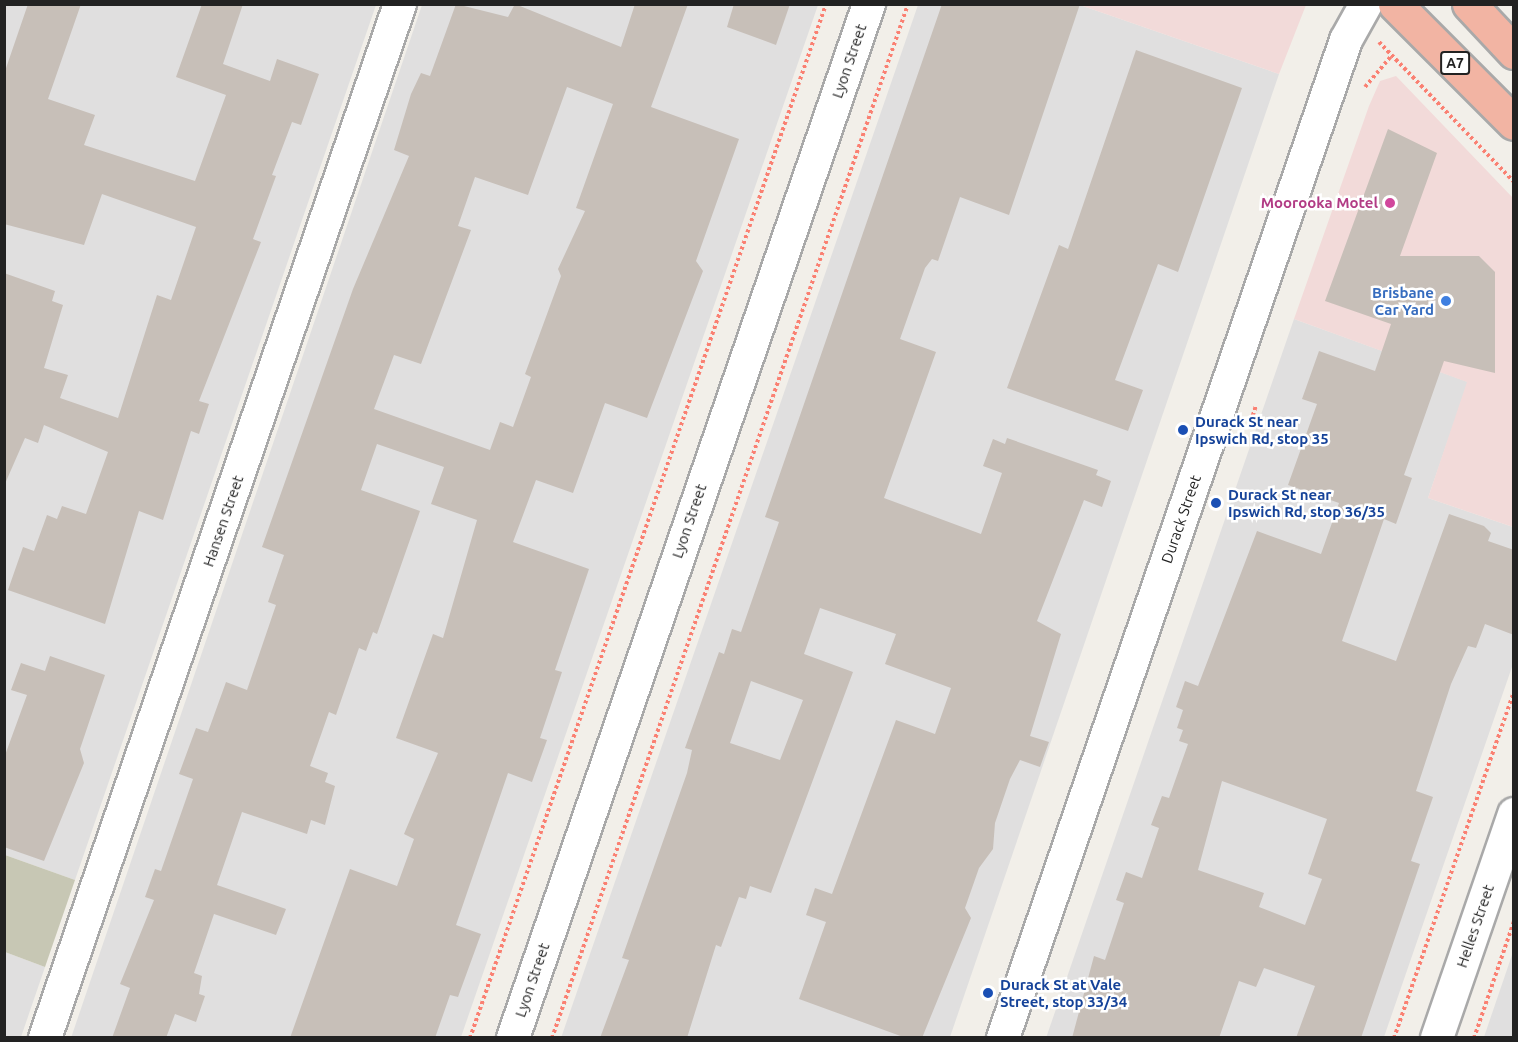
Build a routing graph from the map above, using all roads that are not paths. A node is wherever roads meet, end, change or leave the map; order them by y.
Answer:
1 (400, 4) edge
2 (869, 4) edge
3 (1366, 4) edge
4 (1395, 4) edge
5 (1469, 4) edge
6 (1514, 52) edge
7 (1514, 123) edge
8 (1514, 814) edge
9 (45, 1038) edge
10 (513, 1038) edge
11 (1003, 1038) edge
12 (1437, 1038) edge

1 - 9 street, Hansen Street
2 - 10 street, Lyon Street
3 - 11 street, Durack Street
4 - 7 highway, A7
5 - 6 highway
8 - 12 street, Helles Street

